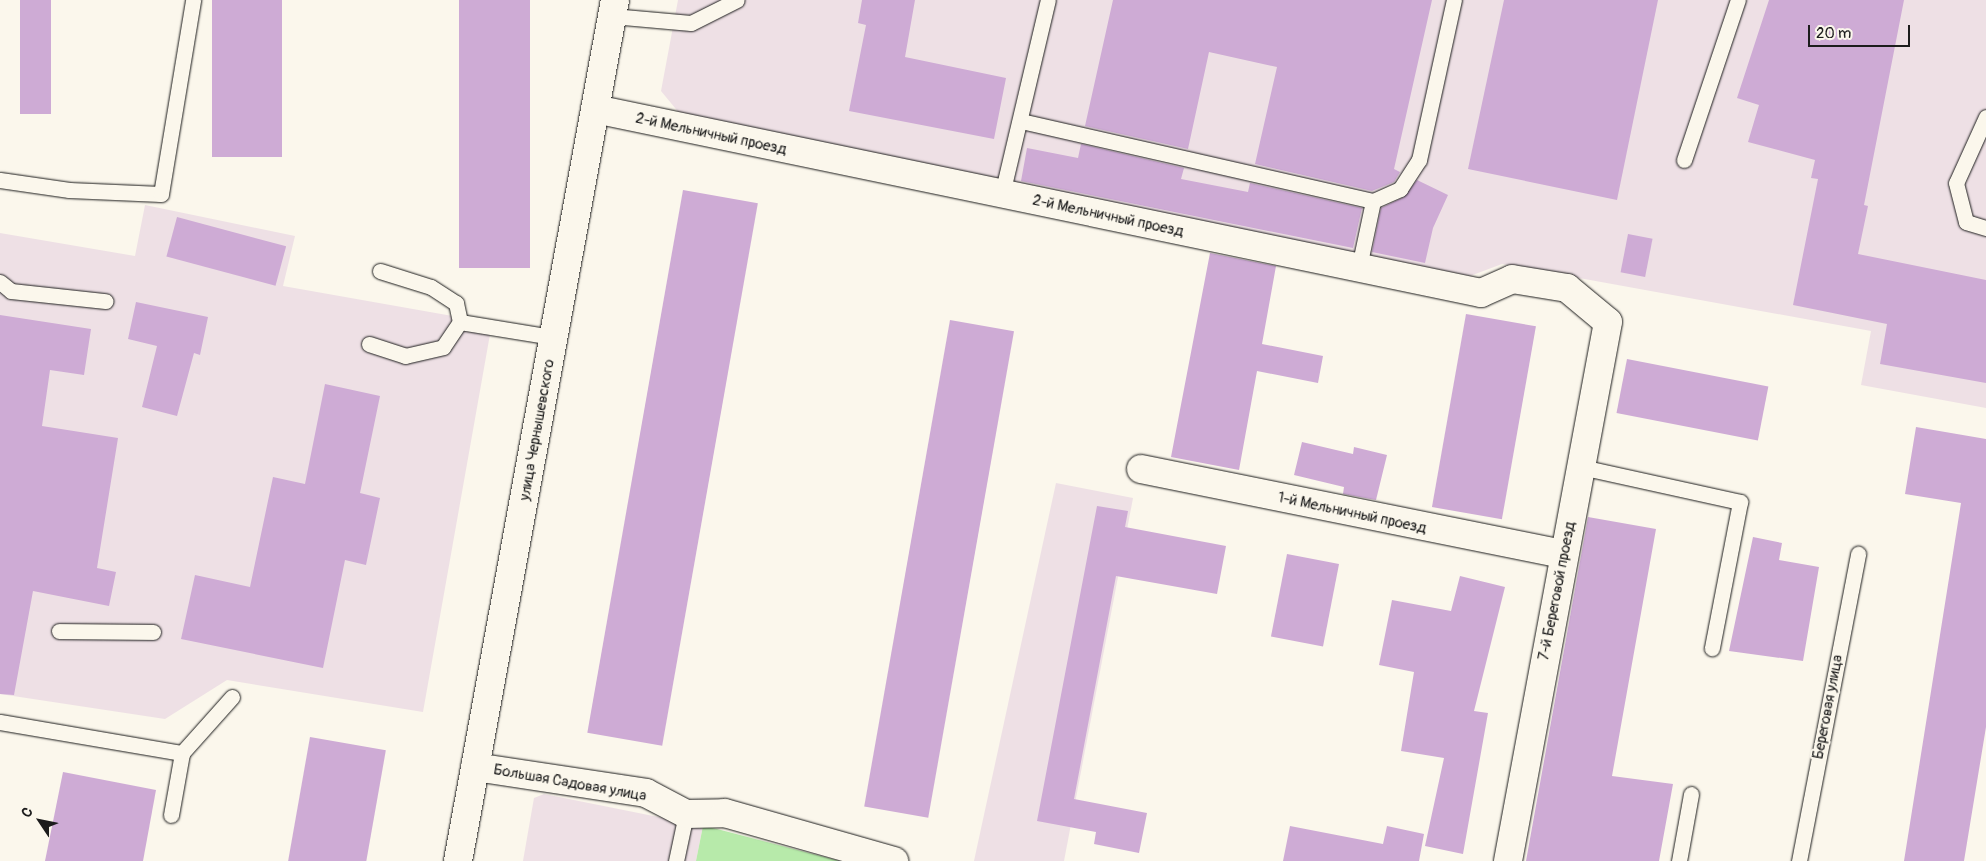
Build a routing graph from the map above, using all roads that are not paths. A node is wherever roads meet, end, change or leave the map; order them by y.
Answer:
1 (193, 0) edge
2 (737, 0) edge
3 (1048, 0) edge
4 (1454, 0) edge
5 (1738, 0) edge
6 (614, 8) edge
7 (595, 109) junction
8 (1986, 117) edge
9 (1021, 122) junction
10 (1684, 160) dead end
11 (0, 180) edge
12 (1002, 194) junction
13 (1373, 201) junction
14 (1986, 228) edge
15 (1359, 267) junction
16 (380, 271) dead end
17 (0, 282) edge
18 (106, 301) dead end
19 (460, 322) junction
20 (1608, 322) joint
21 (553, 337) junction
22 (369, 344) dead end
23 (1581, 467) junction
24 (1141, 469) dead end
25 (1563, 554) junction
26 (1858, 554) dead end
27 (59, 631) dead end
28 (153, 632) dead end
29 (1712, 648) dead end
30 (232, 697) dead end
31 (0, 722) edge
32 (182, 753) junction
33 (476, 767) junction
34 (1691, 794) dead end
35 (686, 814) junction
36 (171, 815) dead end
37 (458, 861) edge
38 (676, 861) edge
39 (894, 861) edge
40 (1508, 861) edge
41 (1679, 861) edge
42 (1799, 861) edge

1 - 11 lane
2 - 6 lane
3 - 9 lane
4 - 13 lane
5 - 10 lane
6 - 7 street, улица Чернышевского
7 - 12 street, 2-й Мельничный проезд
7 - 21 street, улица Чернышевского
8 - 14 lane
9 - 12 lane
9 - 13 lane
12 - 15 street, 2-й Мельничный проезд
13 - 15 lane
15 - 20 street, 2-й Мельничный проезд
16 - 19 lane
17 - 18 lane
19 - 21 lane
19 - 22 lane
20 - 23 street, 7-й Береговой проезд
21 - 33 street, улица Чернышевского
23 - 25 street, 7-й Береговой проезд
23 - 29 lane
24 - 25 street, 1-й Мельничный проезд
25 - 40 street, 7-й Береговой проезд
26 - 42 lane, Береговая улица
27 - 28 lane
30 - 32 lane
31 - 32 lane
32 - 36 lane
33 - 35 street, Большая Садовая улица
33 - 37 street, улица Чернышевского
34 - 41 lane
35 - 38 lane
35 - 39 street, Большая Садовая улица

